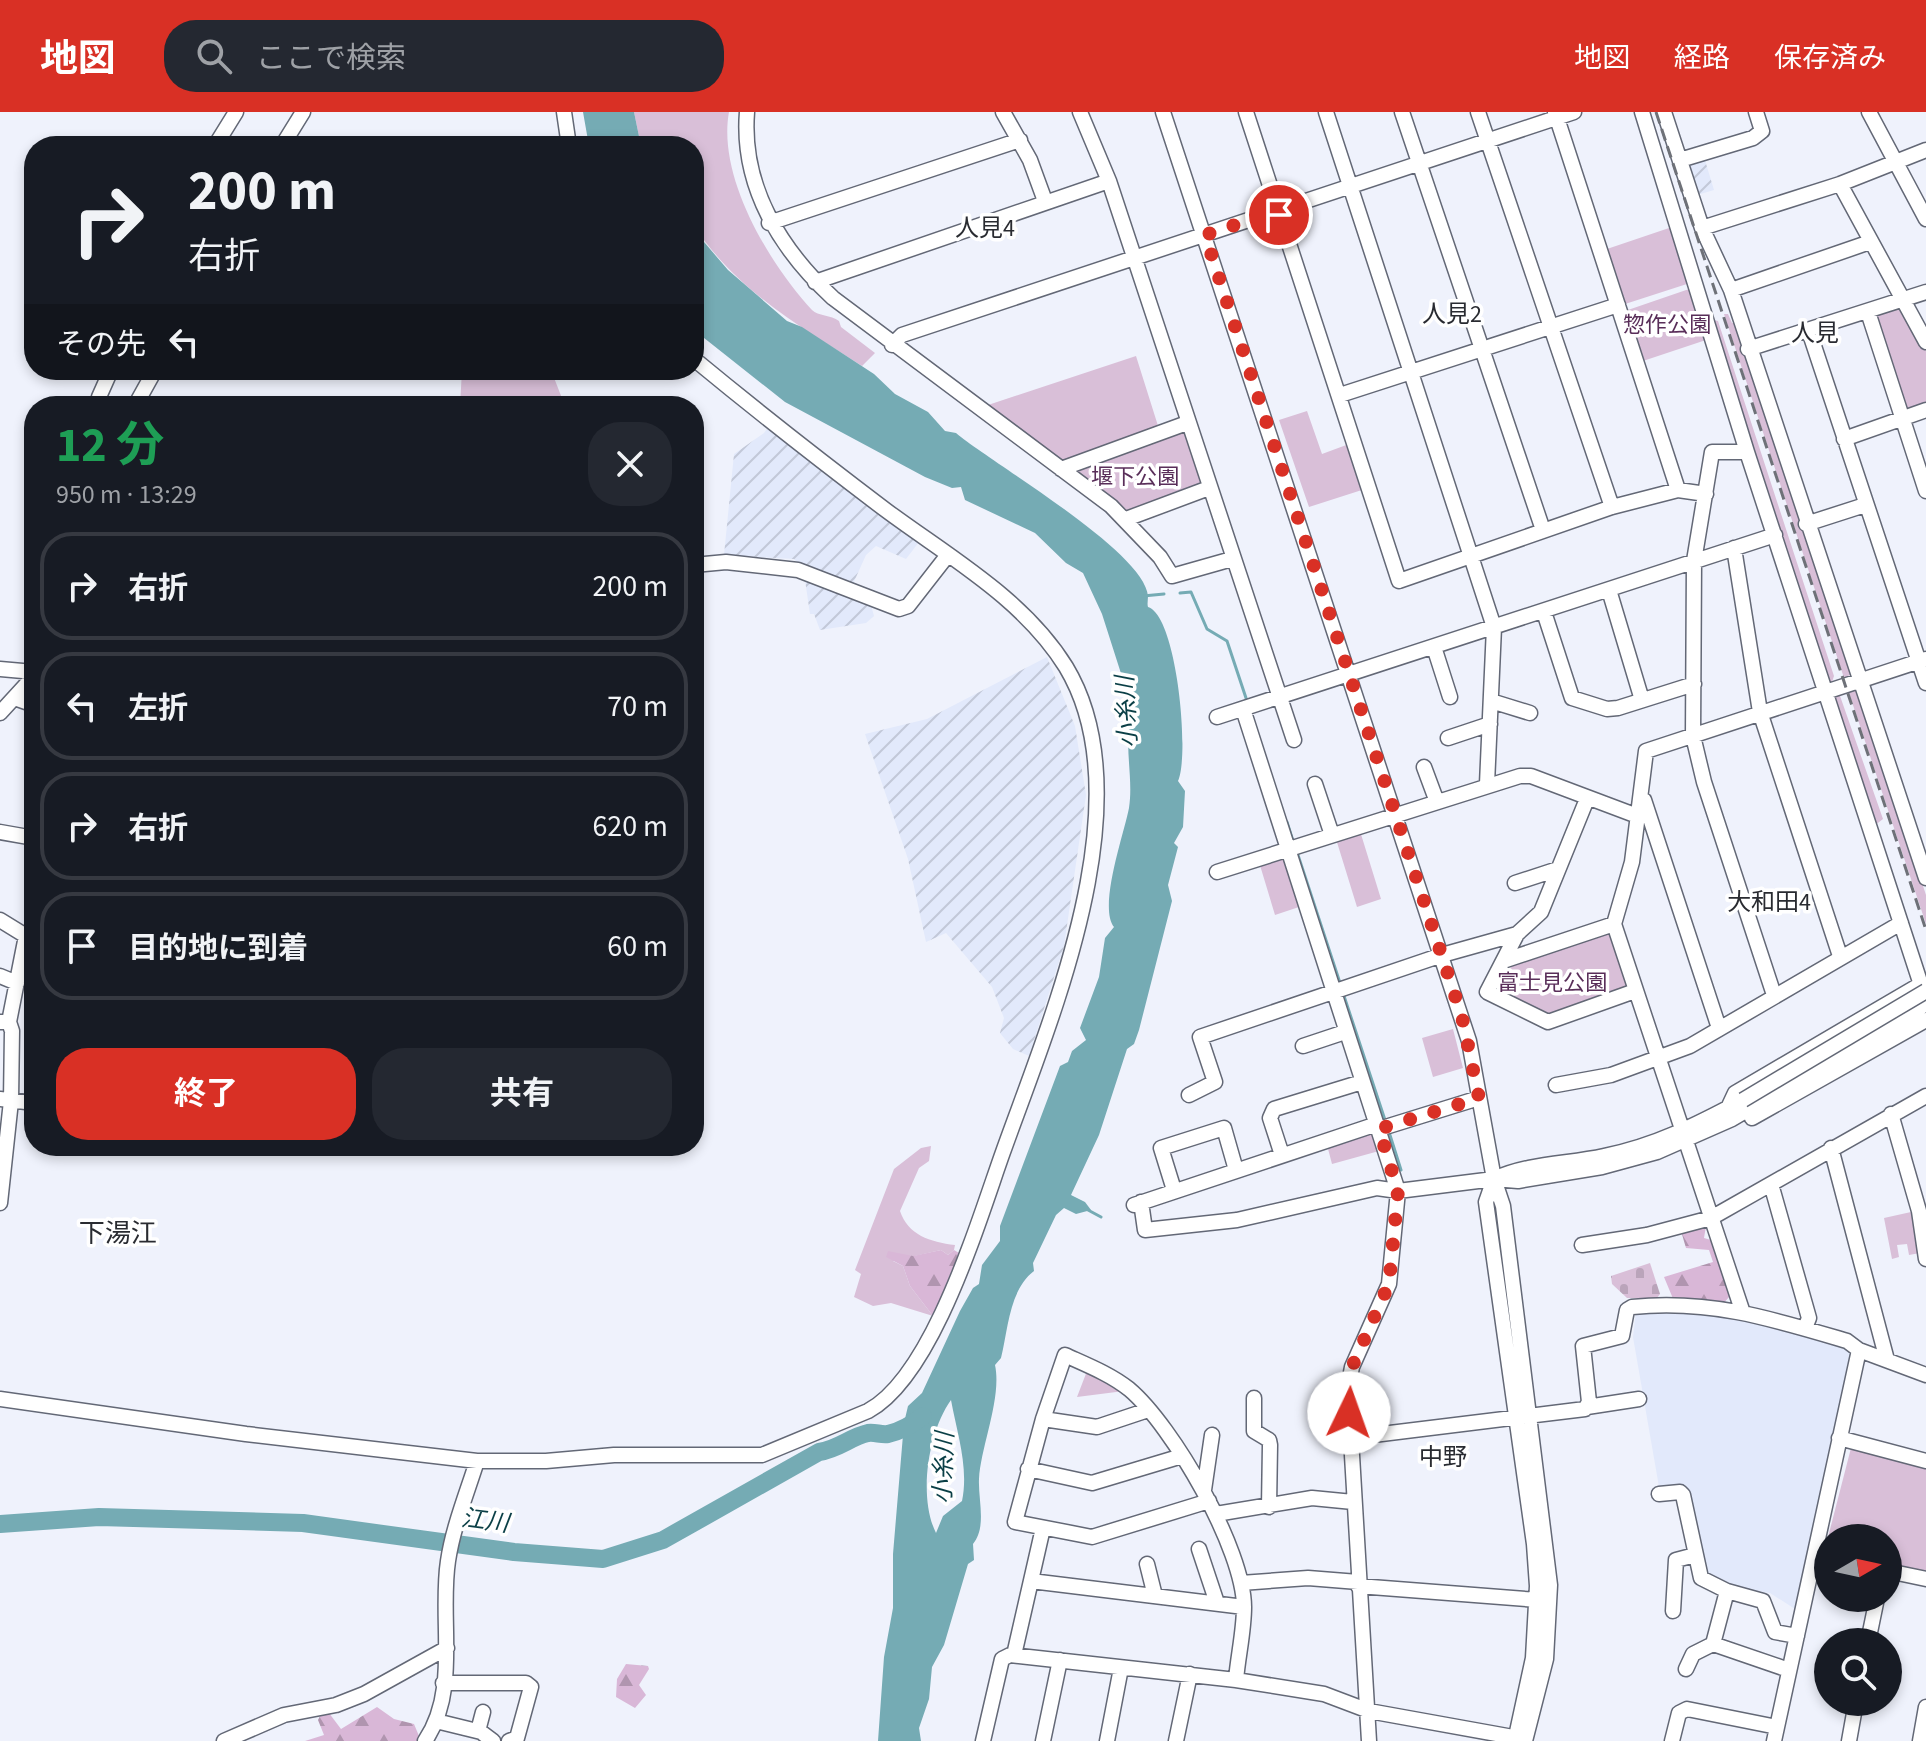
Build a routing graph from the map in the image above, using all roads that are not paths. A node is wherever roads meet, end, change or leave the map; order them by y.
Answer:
1 (236, 112) edge
2 (303, 112) edge
3 (564, 112) edge
4 (747, 112) edge
5 (1003, 112) edge
6 (1080, 112) edge
7 (1163, 112) edge
8 (1246, 112) edge
9 (1326, 112) edge
10 (1402, 112) edge
11 (1478, 112) edge
12 (1574, 112) edge
13 (1642, 112) edge
14 (1664, 112) edge
15 (1756, 112) edge
16 (1869, 112) edge
17 (1556, 115) edge
18 (221, 136) edge
19 (288, 136) edge
20 (568, 136) edge
21 (1020, 140) junction
22 (1487, 141) junction
23 (1926, 150) edge
24 (1680, 160) junction
25 (1896, 163) junction
26 (1418, 164) junction
27 (1109, 181) junction
28 (1840, 184) junction
29 (1351, 186) junction
30 (1045, 201) junction
31 (1277, 211) junction
32 (1926, 219) edge
33 (769, 223) junction
34 (1702, 228) junction
35 (1205, 235) junction
36 (1870, 242) junction
37 (1132, 258) junction
38 (815, 282) junction
39 (1731, 290) junction
40 (1926, 292) edge
41 (1903, 300) junction
42 (1618, 305) junction
43 (1868, 312) junction
44 (1549, 328) junction
45 (1809, 331) junction
46 (1926, 342) edge
47 (892, 345) junction
48 (1748, 349) junction
49 (1482, 351) junction
50 (704, 367) edge
51 (1413, 373) junction
52 (1340, 395) junction
53 (1926, 410) edge
54 (1903, 418) junction
55 (1187, 423) junction
56 (1844, 439) junction
57 (1747, 452) junction
58 (1061, 469) junction
59 (1209, 488) junction
60 (1678, 490) junction
61 (1926, 491) edge
62 (1706, 494) junction
63 (1865, 505) junction
64 (1612, 507) junction
65 (1126, 519) junction
66 (1806, 524) junction
67 (1543, 530) junction
68 (1775, 535) junction
69 (1734, 548) junction
70 (947, 556) junction
71 (1471, 556) junction
72 (1232, 559) junction
73 (1694, 561) junction
74 (704, 564) edge
75 (1609, 590) junction
76 (1544, 612) junction
77 (1494, 627) junction
78 (1434, 647) junction
79 (1923, 660) edge
80 (0, 669) edge
81 (24, 673) edge
82 (1350, 674) junction
83 (1859, 681) junction
84 (1926, 683) edge
85 (1694, 684) junction
86 (24, 689) edge
87 (1825, 691) junction
88 (1280, 697) junction
89 (1450, 697) dead end
90 (17, 699) junction
91 (1642, 700) junction
92 (24, 701) edge
93 (1491, 701) junction
94 (1243, 709) junction
95 (1760, 712) junction
96 (0, 713) edge
97 (1530, 713) dead end
98 (1217, 717) dead end
99 (1490, 724) junction
100 (1693, 736) junction
101 (1448, 738) dead end
102 (1294, 740) dead end
103 (1424, 767) dead end
104 (1315, 784) dead end
105 (1487, 784) junction
106 (1643, 795) junction
107 (1587, 799) junction
108 (1437, 802) junction
109 (1396, 815) junction
110 (1640, 817) junction
111 (0, 832) edge
112 (1332, 835) junction
113 (24, 836) edge
114 (1290, 850) junction
115 (1558, 869) junction
116 (1217, 872) dead end
117 (1926, 878) edge
118 (1515, 883) dead end
119 (0, 920) edge
120 (1901, 923) junction
121 (1614, 924) junction
122 (1517, 934) junction
123 (24, 935) edge
124 (1442, 955) junction
125 (1840, 956) junction
126 (1506, 960) junction
127 (24, 965) edge
128 (0, 976) edge
129 (17, 983) junction
130 (1923, 987) edge
131 (1635, 991) junction
132 (1333, 993) junction
133 (1774, 995) junction
134 (1926, 1002) edge
135 (1926, 1020) edge
136 (5, 1022) edge
137 (1719, 1028) junction
138 (1345, 1032) junction
139 (1303, 1046) dead end
140 (1658, 1060) junction
141 (1362, 1082) junction
142 (1556, 1085) dead end
143 (1189, 1095) dead end
144 (1926, 1096) edge
145 (1479, 1098) junction
146 (6, 1100) edge
147 (1748, 1104) junction
148 (1730, 1113) junction
149 (1891, 1114) junction
150 (1378, 1127) junction
151 (1683, 1136) junction
152 (1831, 1148) junction
153 (1282, 1155) junction
154 (1236, 1170) junction
155 (1494, 1179) junction
156 (1771, 1184) junction
157 (1174, 1190) junction
158 (1398, 1191) junction
159 (0, 1203) edge
160 (1711, 1218) junction
161 (1582, 1245) dead end
162 (1926, 1259) edge
163 (1742, 1310) junction
164 (1805, 1328) junction
165 (1859, 1350) junction
166 (1887, 1360) junction
167 (1926, 1375) edge
168 (1254, 1398) dead end
169 (0, 1399) edge
170 (1639, 1399) dead end
171 (1587, 1407) junction
172 (1148, 1410) junction
173 (1521, 1416) junction
174 (1043, 1419) junction
175 (1212, 1435) dead end
176 (1349, 1438) junction
177 (1839, 1438) junction
178 (1182, 1456) junction
179 (477, 1461) junction
180 (1926, 1461) edge
181 (1028, 1469) junction
182 (1659, 1494) dead end
183 (1210, 1502) junction
184 (1353, 1502) junction
185 (1269, 1507) junction
186 (1826, 1524) edge
187 (1043, 1528) junction
188 (1199, 1549) dead end
189 (1695, 1555) junction
190 (1147, 1564) dead end
191 (1902, 1574) edge
192 (1926, 1579) edge
193 (1814, 1580) edge
194 (1031, 1581) junction
195 (1241, 1583) junction
196 (1358, 1584) junction
197 (1727, 1591) junction
198 (1155, 1596) junction
199 (1538, 1600) junction
200 (1217, 1603) junction
201 (1244, 1607) junction
202 (1673, 1611) dead end
203 (1797, 1636) junction
204 (1713, 1644) junction
205 (447, 1648) junction
206 (1014, 1655) junction
207 (1060, 1660) junction
208 (1121, 1668) junction
209 (1686, 1669) dead end
210 (1789, 1670) junction
211 (1190, 1674) junction
212 (1236, 1680) junction
213 (443, 1683) junction
214 (1926, 1707) edge
215 (1369, 1711) junction
216 (483, 1712) dead end
217 (1853, 1716) edge
218 (436, 1721) junction
219 (478, 1731) junction
220 (1444, 1734) edge
221 (1776, 1734) edge
222 (1523, 1740) edge
223 (224, 1741) edge
224 (425, 1741) edge
225 (493, 1741) edge
226 (509, 1741) edge
227 (983, 1741) edge
228 (1043, 1741) edge
229 (1107, 1741) edge
230 (1176, 1741) edge
231 (1369, 1741) edge
232 (1672, 1741) edge
233 (1849, 1741) edge
234 (1920, 1741) edge

1 - 18 street
2 - 19 street
3 - 20 street
4 - 33 street
5 - 21 street
6 - 27 street
7 - 35 street
8 - 31 street
9 - 29 street
10 - 26 street
11 - 22 street
12 - 17 street
13 - 57 street
14 - 24 street
15 - 24 street
16 - 25 street
17 - 22 street
17 - 42 street
21 - 30 street
21 - 33 street
22 - 26 street
22 - 44 street
23 - 25 street
24 - 34 street
25 - 28 street
25 - 32 street
26 - 29 street
26 - 49 street
27 - 30 street
27 - 37 street
28 - 34 street
28 - 36 street
29 - 31 street
29 - 51 street
30 - 38 street
31 - 35 street
31 - 52 street
33 - 38 street
34 - 39 street
35 - 37 street
35 - 82 street
36 - 39 street
36 - 41 street
37 - 47 street
37 - 55 street
38 - 47 street
39 - 48 street
40 - 41 street
41 - 43 street
41 - 46 street
42 - 44 street
42 - 60 street
43 - 45 street
43 - 54 street
44 - 49 street
44 - 64 street
45 - 48 street
45 - 56 street
47 - 58 street
48 - 66 street
49 - 51 street
49 - 67 street
50 - 70 street
51 - 52 street
51 - 71 street
52 - 71 street
53 - 54 street
54 - 56 street
54 - 61 street
55 - 58 street
55 - 59 street
56 - 63 street
57 - 62 street
57 - 68 street
58 - 65 street
59 - 65 street
59 - 72 street
60 - 62 street
60 - 64 street
62 - 73 street
63 - 66 street
63 - 79 street
64 - 67 street
65 - 72 street
66 - 83 street
67 - 71 street
68 - 69 street
68 - 87 street
69 - 73 street
69 - 95 street
70 - 74 street
70 - 179 street
71 - 77 street
72 - 88 street
73 - 75 street
73 - 85 street
75 - 76 street
75 - 91 street
76 - 77 street
76 - 91 street
77 - 78 street
77 - 93 street
78 - 82 street
78 - 89 street
79 - 83 street
79 - 84 street
80 - 81 street
82 - 88 street
82 - 109 street
83 - 87 street
83 - 117 street
85 - 91 street
85 - 100 street
86 - 90 street
87 - 95 street
87 - 120 street
88 - 94 street
88 - 102 street
90 - 92 street
90 - 96 street
93 - 97 street
93 - 99 street
94 - 98 street
94 - 114 street
95 - 100 street
95 - 125 street
99 - 101 street
99 - 105 street
100 - 106 street
100 - 133 street
103 - 108 street
104 - 112 street
105 - 107 street
105 - 108 street
106 - 110 street
106 - 137 street
107 - 110 street
107 - 115 street
108 - 109 street
109 - 112 street
109 - 124 street
110 - 121 street
111 - 113 street
112 - 114 street
114 - 116 street
114 - 132 street
115 - 118 street
115 - 122 street
119 - 123 street
120 - 125 street
120 - 130 street
121 - 126 street
121 - 131 street
122 - 124 street
122 - 126 street
124 - 132 street
124 - 145 street
125 - 133 street
126 - 131 street
127 - 129 street
128 - 129 street
129 - 136 street
130 - 134 street
130 - 147 street, bridge
130 - 148 street
131 - 140 street
132 - 138 street
132 - 143 street
133 - 137 street
134 - 147 street
135 - 148 street
136 - 146 street
137 - 140 street
138 - 139 street
138 - 141 street
140 - 142 street
140 - 151 street
141 - 150 street
141 - 153 street
144 - 149 street
145 - 150 street
145 - 155 street
146 - 159 street
147 - 148 street
148 - 151 street
149 - 152 street
149 - 162 street
150 - 153 street
150 - 158 street
151 - 155 street
151 - 160 street
152 - 156 street
152 - 166 street
153 - 154 street
154 - 157 street
154 - 157 street
155 - 158 street
155 - 173 street
156 - 160 street
156 - 164 street
157 - 158 street
158 - 176 street
160 - 161 street
160 - 163 street
163 - 164 street
163 - 171 street
164 - 165 street
165 - 166 street
165 - 177 street
166 - 167 street
168 - 185 street
169 - 179 street
170 - 171 street
171 - 173 street
172 - 174 street
172 - 174 street
172 - 178 street
173 - 176 street
173 - 199 street
173 - 222 street
174 - 181 street
175 - 183 street
176 - 184 street
177 - 180 street
177 - 186 street
178 - 181 street
178 - 183 street
179 - 205 street
181 - 187 street
182 - 189 street
183 - 185 street
183 - 187 street
183 - 195 street
184 - 185 street
184 - 196 street
187 - 194 street
188 - 200 street
189 - 197 street
189 - 202 street
190 - 198 street
191 - 192 street
193 - 203 street
194 - 198 street
194 - 206 street
195 - 196 street
195 - 201 street
196 - 199 street
196 - 215 street
197 - 203 street
197 - 204 street
198 - 200 street
199 - 222 street
200 - 201 street
201 - 212 street
203 - 210 street
204 - 209 street
204 - 210 street
205 - 213 street
205 - 223 street
206 - 207 street
206 - 227 street
207 - 208 street
207 - 228 street
208 - 211 street
208 - 229 street
210 - 221 street
211 - 212 street
211 - 230 street
212 - 215 street
213 - 218 street
213 - 226 street
214 - 234 street
215 - 220 street
215 - 231 street
216 - 219 street
217 - 233 street
218 - 219 street
218 - 224 street
219 - 225 street
220 - 222 street
221 - 232 street

